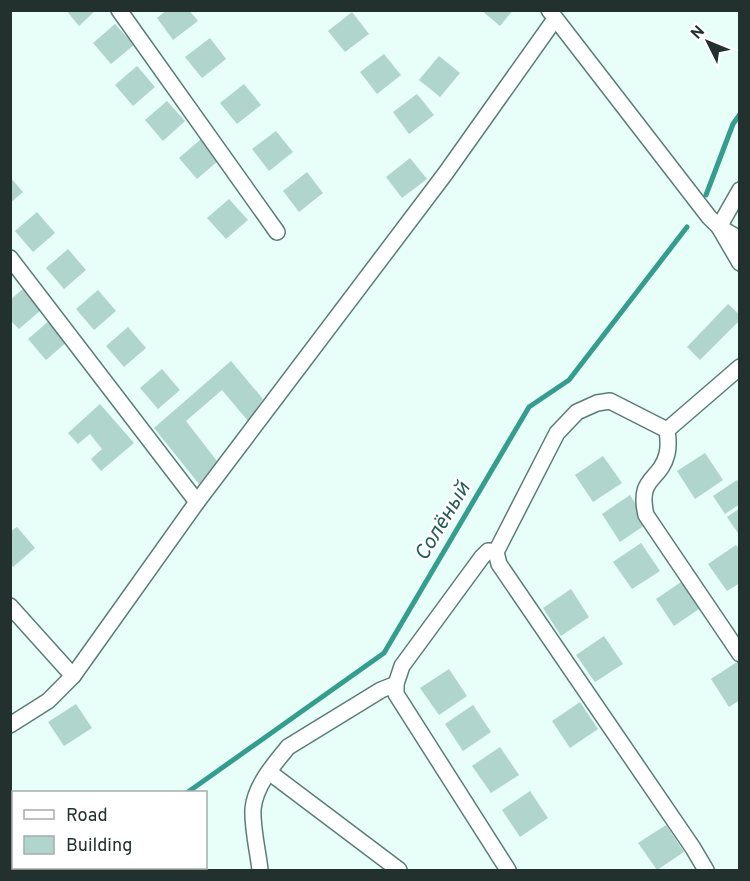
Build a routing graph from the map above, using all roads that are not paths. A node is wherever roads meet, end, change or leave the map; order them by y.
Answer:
1 (119, 10) edge
2 (552, 15) edge
3 (740, 190) edge
4 (719, 227) junction
5 (277, 232) dead end
6 (740, 239) edge
7 (10, 258) edge
8 (740, 263) edge
9 (740, 367) edge
10 (667, 429) junction
11 (197, 502) junction
12 (496, 552) junction
13 (10, 606) edge
14 (740, 654) edge
15 (73, 676) junction
16 (396, 684) junction
17 (10, 725) edge
18 (269, 772) junction
19 (260, 870) edge
20 (399, 870) edge
21 (508, 870) edge
22 (706, 870) edge

1 - 5 street
2 - 4 street
2 - 11 street
3 - 4 street
4 - 6 street
4 - 8 street
7 - 11 street
9 - 10 street
10 - 12 street
10 - 14 street
11 - 15 street
12 - 16 street
12 - 22 street
13 - 15 street
15 - 17 street
16 - 18 street
16 - 21 street
18 - 19 street
18 - 20 street

